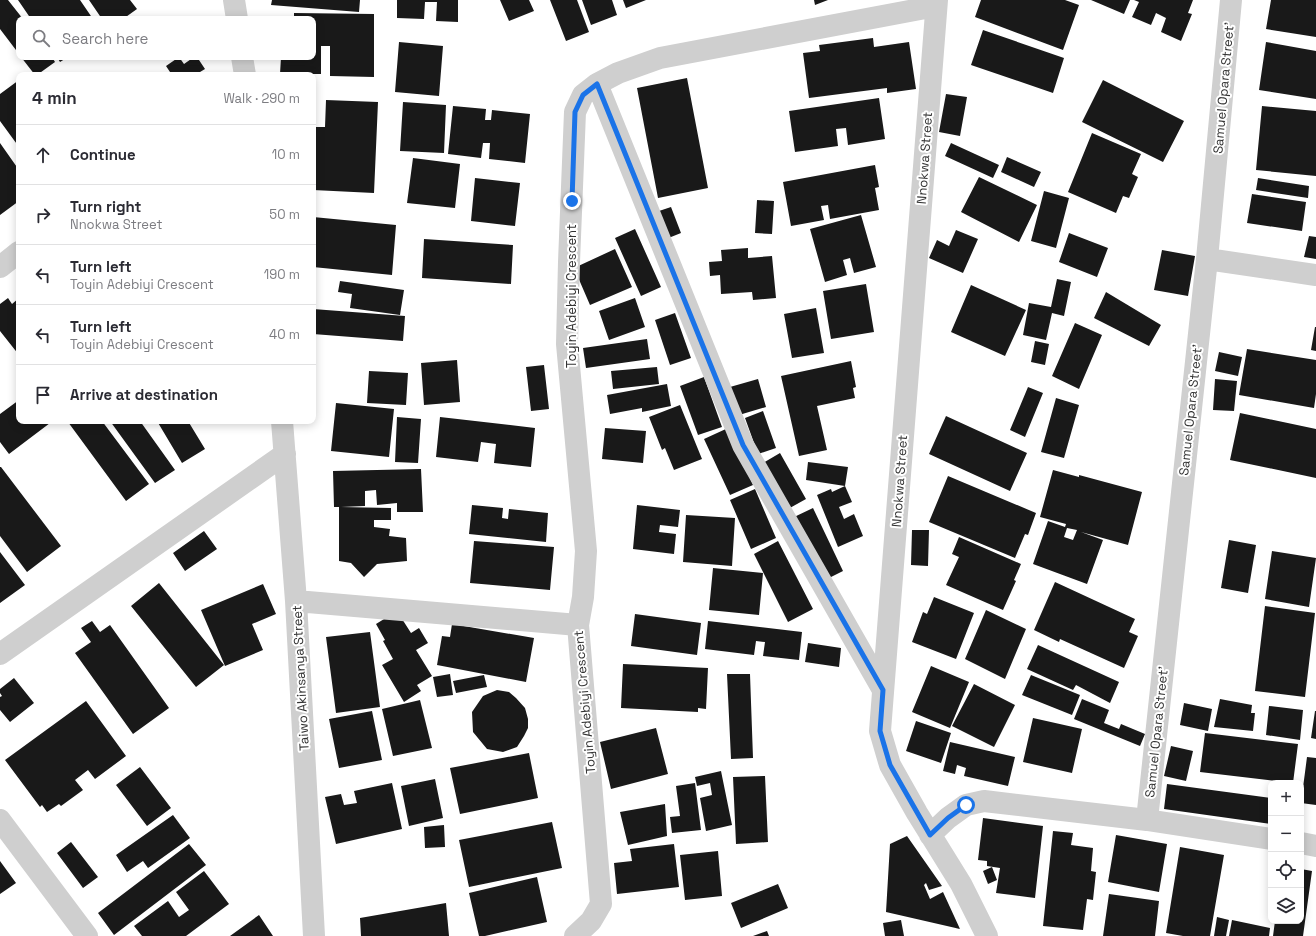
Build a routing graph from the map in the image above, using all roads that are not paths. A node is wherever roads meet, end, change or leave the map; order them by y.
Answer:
1 (234, 0) edge
2 (1231, 0) edge
3 (937, 3) edge
4 (237, 16) edge
5 (242, 60) edge
6 (244, 72) edge
7 (597, 84) junction
8 (16, 254) edge
9 (1207, 259) junction
10 (0, 267) edge
11 (1316, 275) edge
12 (282, 424) edge
13 (285, 454) junction
14 (296, 600) junction
15 (578, 624) junction
16 (0, 654) edge
17 (883, 690) junction
18 (0, 820) edge
19 (1146, 820) junction
20 (930, 835) junction
21 (1268, 839) edge
22 (1304, 844) edge
23 (1316, 846) edge
24 (87, 936) edge
25 (314, 936) edge
26 (575, 936) edge
27 (987, 936) edge

1 - 4 street
2 - 9 street, Samuel Opara Street'
3 - 7 street, Toyin Adebiyi Crescent
3 - 17 street, Nnokwa Street
5 - 6 street
7 - 15 street, Toyin Adebiyi Crescent
7 - 17 street
8 - 10 street
9 - 11 street
9 - 19 street, Samuel Opara Street'
12 - 13 street, Taiwo Akinsanya Street
13 - 14 street, Taiwo Akinsanya Street
13 - 16 street
14 - 15 street
14 - 25 street, Taiwo Akinsanya Street
15 - 26 street, Toyin Adebiyi Crescent
17 - 20 street, Nnokwa Street
18 - 24 street
19 - 20 street
19 - 21 street
20 - 27 street, Nnokwa Street
22 - 23 street

